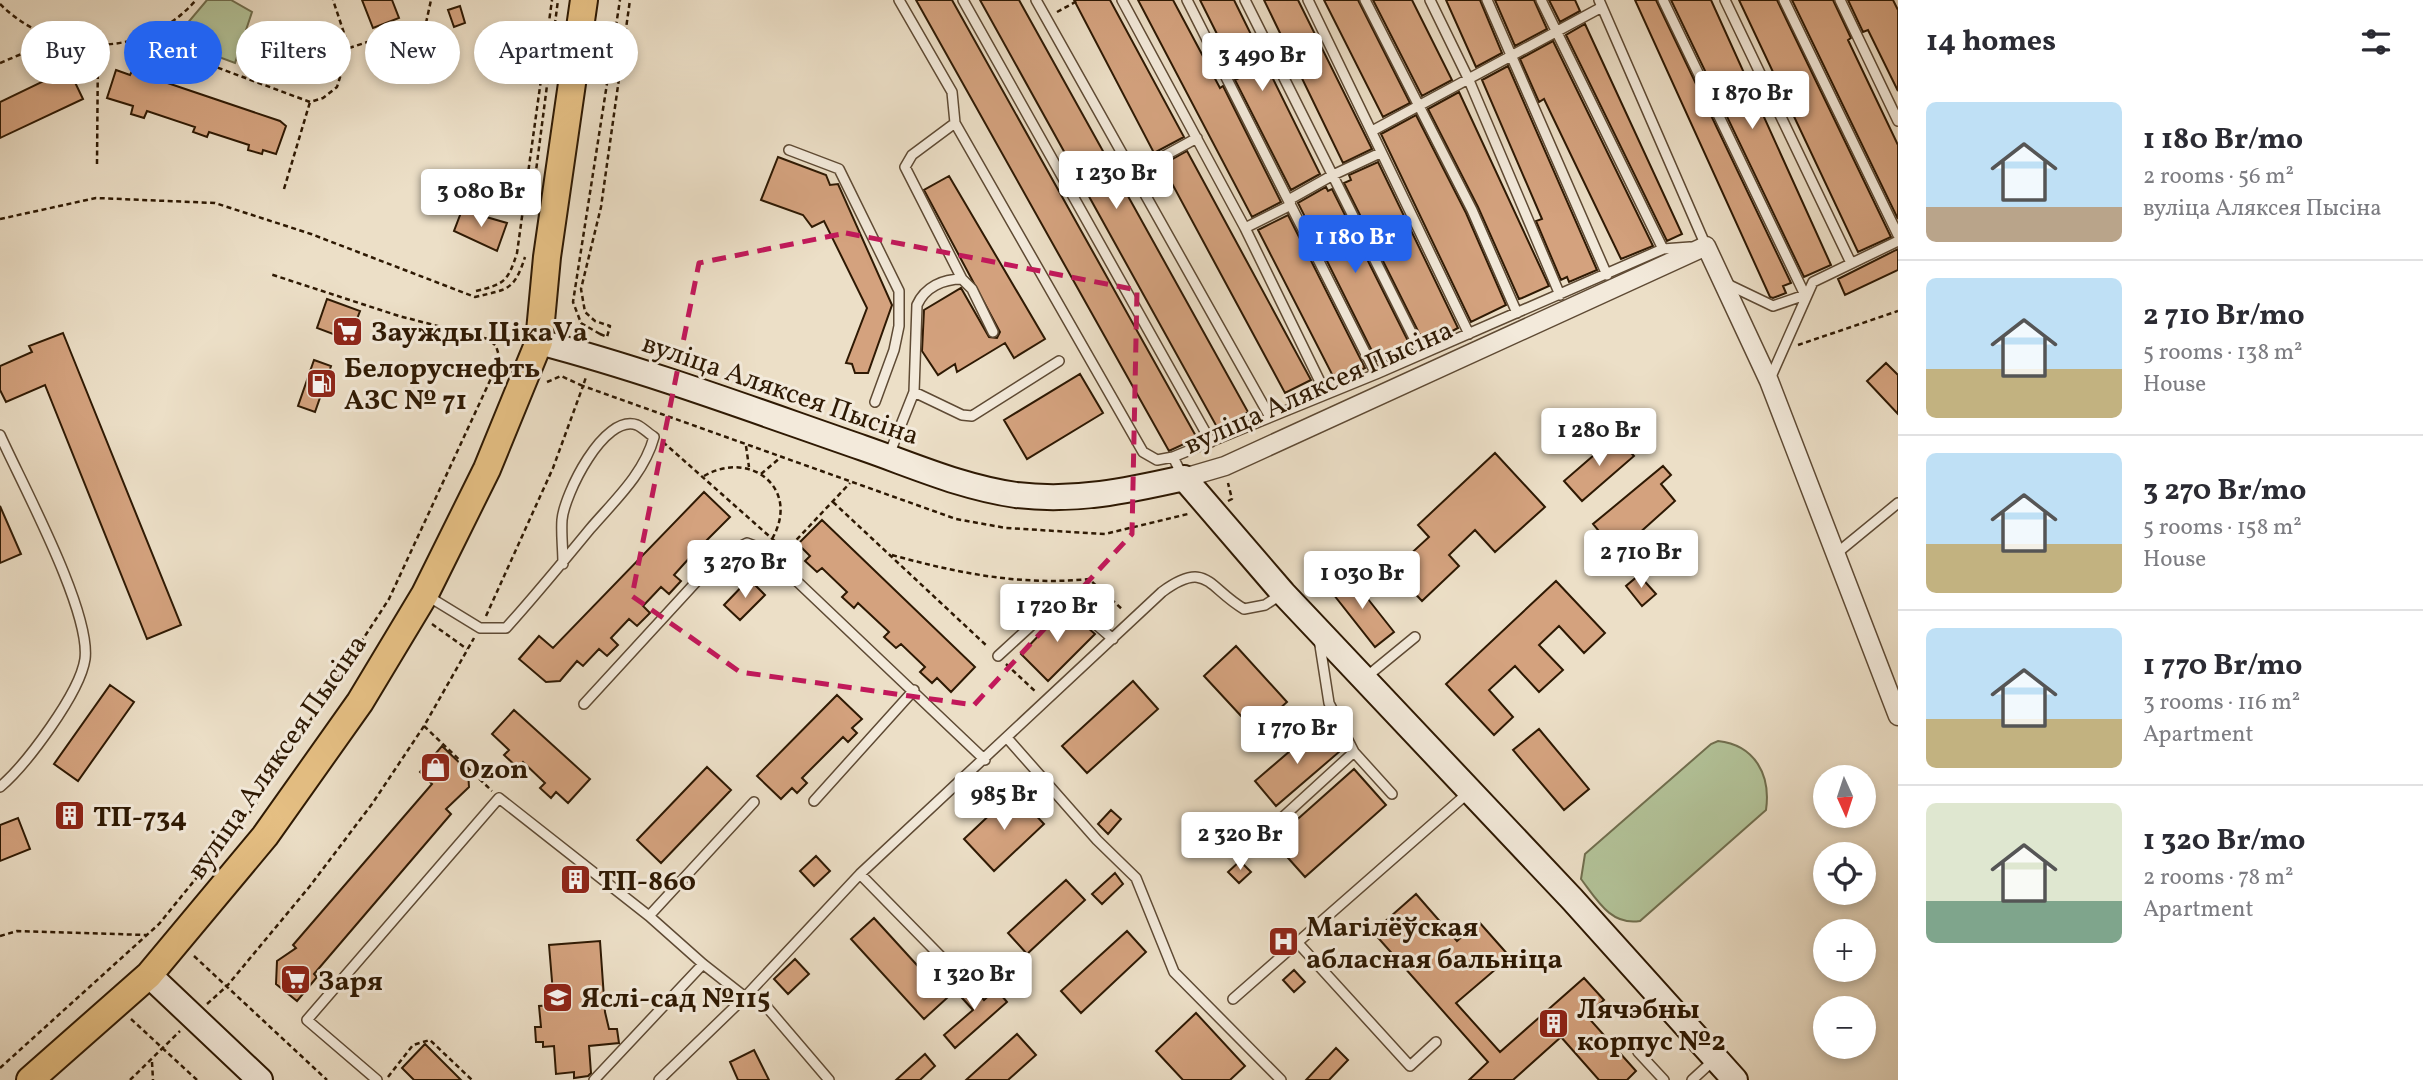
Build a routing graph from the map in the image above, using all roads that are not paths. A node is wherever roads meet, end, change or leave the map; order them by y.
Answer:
1 (584, 0) edge
2 (899, 0) edge
3 (963, 0) edge
4 (1035, 0) edge
5 (1122, 0) edge
6 (1187, 0) edge
7 (1245, 0) edge
8 (1308, 0) edge
9 (1365, 0) edge
10 (1430, 0) edge
11 (1486, 0) edge
12 (1541, 0) edge
13 (1663, 0) edge
14 (1725, 0) edge
15 (1784, 0) edge
16 (1840, 0) edge
17 (1601, 3) edge
18 (1557, 34) junction
19 (1513, 57) junction
20 (1468, 78) junction
21 (1418, 105) junction
22 (1898, 121) edge
23 (955, 123) junction
24 (1372, 131) junction
25 (1197, 138) junction
26 (789, 150) dead end
27 (1380, 153) junction
28 (1133, 173) junction
29 (1333, 175) junction
30 (1290, 202) junction
31 (1245, 228) junction
32 (1898, 235) edge
33 (1898, 241) edge
34 (1706, 246) junction
35 (1663, 249) junction
36 (1851, 263) junction
37 (1607, 275) junction
38 (962, 279) junction
39 (1723, 281) junction
40 (1560, 295) junction
41 (1805, 295) junction
42 (1517, 313) junction
43 (993, 332) dead end
44 (1469, 334) junction
45 (539, 342) junction
46 (1422, 354) junction
47 (1059, 361) dead end
48 (1376, 374) junction
49 (1769, 381) junction
50 (914, 392) junction
51 (1326, 394) junction
52 (874, 402) dead end
53 (1270, 417) junction
54 (0, 435) edge
55 (1211, 442) junction
56 (889, 457) junction
57 (1179, 468) junction
58 (1898, 503) edge
59 (1837, 553) junction
60 (563, 564) junction
61 (1283, 593) junction
62 (425, 594) junction
63 (1317, 627) junction
64 (1415, 637) dead end
65 (1113, 639) junction
66 (998, 656) road end
67 (1364, 679) junction
68 (914, 690) junction
69 (584, 704) dead end
70 (1898, 716) edge
71 (1008, 739) junction
72 (1354, 752) junction
73 (985, 760) junction
74 (0, 787) edge
75 (1471, 790) junction
76 (1392, 794) dead end
77 (814, 801) dead end
78 (754, 802) dead end
79 (1261, 837) dead end
80 (860, 874) junction
81 (649, 916) junction
82 (1297, 942) junction
83 (703, 964) junction
84 (956, 972) dead end
85 (149, 975) junction
86 (745, 997) junction
87 (1233, 999) dead end
88 (1436, 1042) dead end
89 (1638, 1052) dead end
90 (1716, 1058) junction
91 (30, 1080) edge
92 (260, 1080) edge
93 (377, 1080) edge
94 (594, 1080) edge
95 (659, 1080) edge
96 (829, 1080) edge
97 (1281, 1080) edge
98 (1664, 1080) edge
99 (1692, 1080) edge
100 (1735, 1080) edge

1 - 45 main road, вуліца Аляксея Пысіна
2 - 23 lane
3 - 55 lane
4 - 28 lane
5 - 25 lane
6 - 30 lane
7 - 29 lane
8 - 24 lane
9 - 21 lane
10 - 20 lane
11 - 19 lane
12 - 18 lane
13 - 41 lane
14 - 36 lane
15 - 32 lane
16 - 22 lane
17 - 18 lane
17 - 34 lane
18 - 19 lane
18 - 35 lane
19 - 20 lane
19 - 37 lane
20 - 21 lane
20 - 40 lane
21 - 24 lane
21 - 42 lane
23 - 38 lane
23 - 57 lane
24 - 27 lane
25 - 28 lane
25 - 31 lane
26 - 52 lane
27 - 29 lane
27 - 44 lane
28 - 53 lane
29 - 30 lane
29 - 46 lane
30 - 31 lane
30 - 48 lane
31 - 51 lane
33 - 36 lane
34 - 35 lane
34 - 39 street
34 - 57 street, вуліца Аляксея Пысіна
35 - 37 lane
36 - 41 lane
37 - 40 lane
38 - 43 lane
38 - 50 lane
39 - 41 lane
39 - 49 street
40 - 42 lane
41 - 49 lane
42 - 44 lane
44 - 46 lane
45 - 56 main road, вуліца Аляксея Пысіна
45 - 62 main road, вуліца Аляксея Пысіна
46 - 48 lane
47 - 50 lane
48 - 51 lane
49 - 59 street
50 - 56 lane
51 - 53 lane
53 - 55 lane
54 - 74 lane
55 - 57 lane
56 - 57 main road, вуліца Аляксея Пысіна
57 - 61 main road
58 - 59 lane
59 - 70 street
60 - 60 lane
60 - 62 lane
61 - 63 main road
61 - 65 lane
62 - 85 main road, вуліца Аляксея Пысіна
63 - 67 main road
63 - 72 lane
64 - 67 lane
65 - 66 lane
65 - 71 lane
67 - 75 main road
68 - 69 lane
68 - 73 lane
68 - 77 lane
71 - 73 lane
71 - 97 lane
72 - 76 lane
72 - 79 lane
73 - 80 lane
75 - 82 lane
75 - 90 main road
78 - 81 lane
80 - 84 lane
80 - 86 lane
81 - 83 lane
81 - 93 lane
82 - 87 lane
82 - 88 lane
83 - 86 lane
83 - 94 lane
85 - 91 main road, вуліца Аляксея Пысіна
85 - 92 main road
86 - 95 lane
86 - 96 lane
89 - 98 lane
90 - 99 lane
90 - 100 main road

